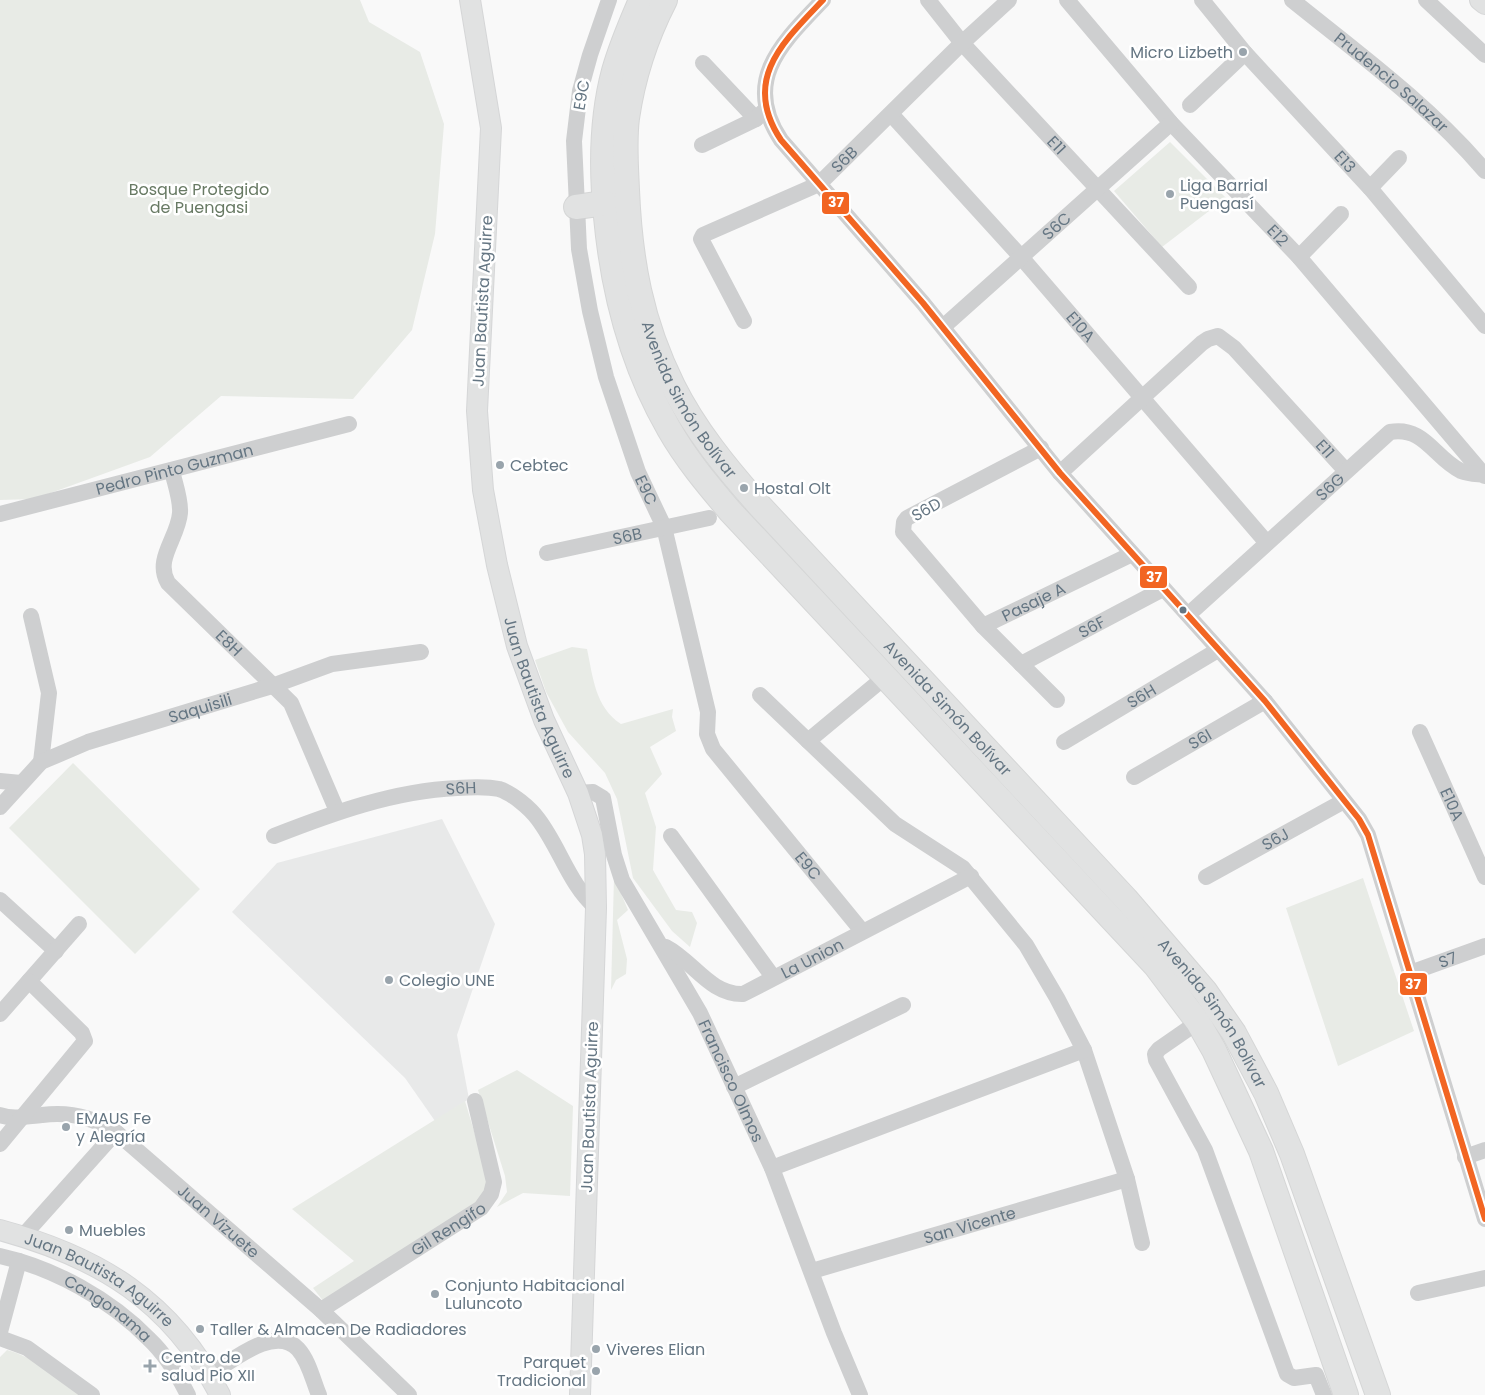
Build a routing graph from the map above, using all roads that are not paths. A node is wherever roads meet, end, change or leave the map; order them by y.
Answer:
1 (470, 0) edge
2 (610, 0) edge
3 (641, 0) edge
4 (665, 0) edge
5 (823, 0) edge
6 (928, 0) edge
7 (1009, 0) edge
8 (1067, 0) edge
9 (1202, 0) edge
10 (1292, 0) edge
11 (1426, 0) edge
12 (1480, 0) edge
13 (1485, 4) edge
14 (962, 43) junction
15 (1245, 53) junction
16 (1485, 55) edge
17 (703, 63) dead end
18 (1190, 105) dead end
19 (762, 114) junction
20 (891, 114) junction
21 (1172, 123) junction
22 (1458, 140) junction
23 (702, 145) dead end
24 (1485, 154) edge
25 (1399, 158) dead end
26 (1485, 171) edge
27 (819, 184) junction
28 (1370, 188) junction
29 (1098, 190) junction
30 (605, 203) junction
31 (576, 207) junction
32 (1341, 214) dead end
33 (1021, 257) junction
34 (1299, 257) junction
35 (1189, 287) dead end
36 (744, 321) dead end
37 (1485, 326) edge
38 (943, 328) junction
39 (1142, 399) junction
40 (349, 424) dead end
41 (1041, 448) junction
42 (172, 471) junction
43 (1346, 471) junction
44 (1060, 473) junction
45 (1485, 476) edge
46 (0, 514) edge
47 (709, 518) dead end
48 (664, 527) junction
49 (1267, 544) junction
50 (547, 553) dead end
51 (1132, 554) junction
52 (1163, 589) junction
53 (1189, 614) junction
54 (31, 616) dead end
55 (983, 626) junction
56 (1218, 650) junction
57 (421, 652) dead end
58 (1021, 664) junction
59 (886, 677) junction
60 (272, 686) junction
61 (760, 695) dead end
62 (1057, 700) dead end
63 (1265, 702) junction
64 (1420, 732) dead end
65 (808, 741) junction
66 (1064, 742) dead end
67 (41, 762) junction
68 (1134, 776) dead end
69 (0, 781) edge
70 (21, 783) junction
71 (578, 792) junction
72 (1344, 801) junction
73 (0, 807) edge
74 (336, 811) junction
75 (274, 836) dead end
76 (671, 836) dead end
77 (971, 876) junction
78 (1485, 876) edge
79 (1206, 877) dead end
80 (0, 900) edge
81 (596, 908) junction
82 (79, 924) dead end
83 (862, 931) junction
84 (660, 943) junction
85 (1485, 946) edge
86 (56, 950) junction
87 (1410, 973) junction
88 (773, 977) junction
89 (29, 981) junction
90 (903, 1005) dead end
91 (1, 1010) edge
92 (1198, 1022) junction
93 (1084, 1050) junction
94 (734, 1087) junction
95 (475, 1101) dead end
96 (0, 1115) edge
97 (22, 1118) junction
98 (116, 1132) junction
99 (0, 1144) edge
100 (1485, 1150) edge
101 (1465, 1157) junction
102 (772, 1168) junction
103 (1127, 1180) junction
104 (1485, 1219) edge
105 (0, 1230) edge
106 (24, 1236) junction
107 (1142, 1243) dead end
108 (0, 1256) edge
109 (19, 1261) junction
110 (812, 1271) junction
111 (1485, 1278) edge
112 (1418, 1294) dead end
113 (321, 1310) junction
114 (0, 1332) edge
115 (0, 1338) edge
116 (209, 1375) junction
117 (92, 1395) edge
118 (188, 1395) edge
119 (220, 1395) edge
120 (319, 1395) edge
121 (410, 1395) edge
122 (580, 1395) edge
123 (860, 1395) edge
124 (1324, 1395) edge
125 (1346, 1395) edge
126 (1378, 1395) edge

1 - 71 main road, Juan Bautista Aguirre
2 - 31 street, E9C
3 - 30 highway, Avenida Simón Bolívar
4 - 126 highway, Avenida Simón Bolívar
5 - 19 street
6 - 14 street, E11
7 - 14 street, S6B
8 - 21 street, E12
9 - 15 street, E13
10 - 22 street, Prudencio Salazar
11 - 16 street
12 - 13 main road
14 - 20 street, S6B
14 - 29 street, E11
15 - 18 street
15 - 28 street, E13
17 - 19 street
19 - 23 street
19 - 27 street
20 - 27 street, S6B
20 - 33 street, E10A
21 - 29 street, S6C
21 - 34 street, E12
22 - 24 street
22 - 26 street, Prudencio Salazar
25 - 28 street
27 - 36 street, S6B
27 - 38 street
28 - 37 street, E13
29 - 33 street, S6C
29 - 35 street, E11
30 - 31 highway
30 - 59 highway, Avenida Simón Bolívar
31 - 48 street, E9C
32 - 34 street
33 - 38 street, S6C
33 - 39 street, E10A
34 - 45 street, E12
38 - 41 street
39 - 43 street, E11
39 - 44 street
39 - 49 street, E10A
40 - 42 street, Pedro Pinto Guzman
41 - 44 street
41 - 55 street, S6D
42 - 46 street, Pedro Pinto Guzman
42 - 60 street, E8H
43 - 45 street, S6G
43 - 49 street, S6G
44 - 51 street
47 - 48 street, S6B
48 - 50 street, S6B
48 - 83 street, E9C
49 - 53 street, S6G
51 - 52 street
51 - 55 street, Pasaje A
52 - 53 street
52 - 58 street, S6F
53 - 56 street
54 - 67 street
55 - 58 street, Pasaje A
56 - 63 street
56 - 66 street, S6H
57 - 60 street, Saquisili
58 - 62 street, Pasaje A
59 - 65 street
59 - 92 highway, Avenida Simón Bolívar
60 - 67 street, Saquisili
60 - 74 street, E8H
61 - 65 street
63 - 68 street, S6I
63 - 72 street
64 - 78 street, E10A
65 - 77 street
67 - 70 street, Saquisili
69 - 70 street
70 - 73 street, Saquisili
71 - 81 main road, Juan Bautista Aguirre
71 - 84 street, Francisco Olmos
72 - 79 street, S6J
72 - 87 street
74 - 75 street, S6H
74 - 81 street, S6H
76 - 88 street
77 - 83 street, La Union
77 - 93 street
80 - 86 street
81 - 122 main road, Juan Bautista Aguirre
82 - 86 street
83 - 88 street, La Union
84 - 88 street, La Union
84 - 94 street, Francisco Olmos
85 - 87 street, S7
86 - 89 street
87 - 101 street
89 - 91 street
89 - 97 street
90 - 94 street
92 - 124 street
92 - 125 highway, Avenida Simón Bolívar
93 - 102 street
93 - 103 street
94 - 102 street, Francisco Olmos
95 - 113 street, Gil Rengifo
96 - 97 street, Juan Vizuete
97 - 98 street, Juan Vizuete
97 - 99 street
98 - 106 street
98 - 113 street, Juan Vizuete
100 - 101 street
101 - 104 street
102 - 110 street, Francisco Olmos
103 - 107 street
103 - 110 street, San Vicente
105 - 106 main road, Juan Bautista Aguirre
106 - 116 main road, Juan Bautista Aguirre
108 - 109 street, Cangonama
109 - 114 street
109 - 118 street, Cangonama
110 - 123 street, Francisco Olmos
111 - 112 street
113 - 121 street, Juan Vizuete
115 - 117 street
116 - 119 main road, Juan Bautista Aguirre
116 - 120 street

